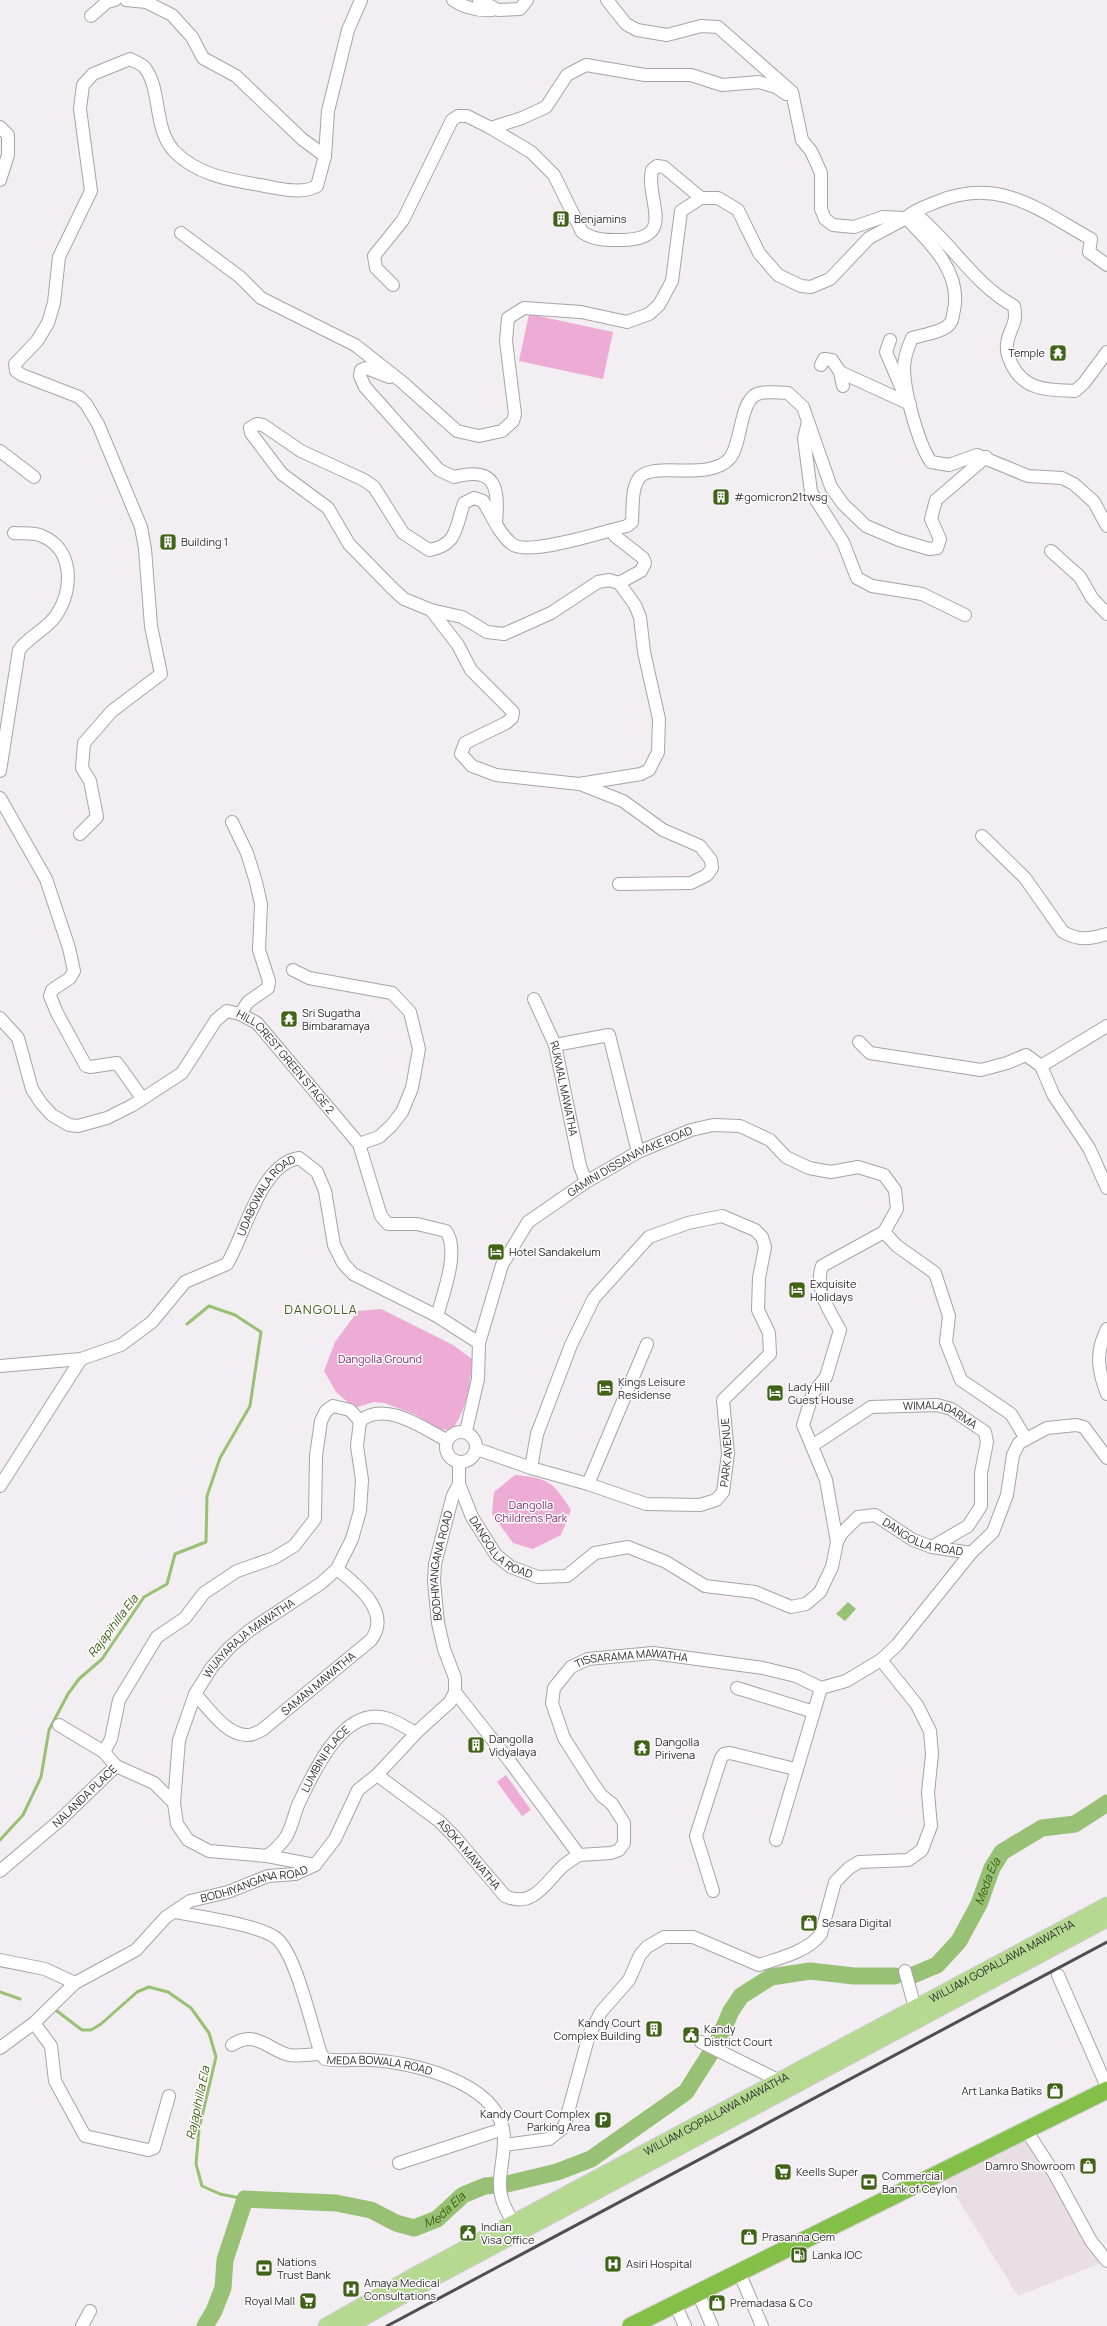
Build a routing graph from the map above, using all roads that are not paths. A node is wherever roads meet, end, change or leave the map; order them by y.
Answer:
1 (115, 0) edge
2 (126, 0) edge
3 (361, 0) edge
4 (453, 0) edge
5 (479, 0) edge
6 (527, 0) edge
7 (607, 0) edge
8 (498, 10) junction
9 (91, 16) dead end
10 (794, 102) junction
11 (0, 127) edge
12 (491, 128) junction
13 (324, 156) junction
14 (0, 180) edge
15 (701, 198) junction
16 (906, 218) junction
17 (181, 233) dead end
18 (1107, 266) edge
19 (393, 285) dead end
20 (890, 340) dead end
21 (1107, 352) edge
22 (821, 365) dead end
23 (840, 372) junction
24 (402, 382) junction
25 (842, 386) dead end
26 (909, 403) junction
27 (808, 422) junction
28 (0, 451) edge
29 (986, 457) junction
30 (34, 477) dead end
31 (496, 523) junction
32 (1107, 526) edge
33 (612, 530) junction
34 (14, 533) dead end
35 (1051, 551) dead end
36 (619, 583) junction
37 (431, 610) junction
38 (1107, 614) edge
39 (965, 616) dead end
40 (0, 771) edge
41 (579, 784) junction
42 (0, 798) edge
43 (232, 822) dead end
44 (80, 834) dead end
45 (982, 836) dead end
46 (619, 884) dead end
47 (1107, 934) edge
48 (293, 970) dead end
49 (534, 999) dead end
50 (240, 1014) junction
51 (0, 1018) edge
52 (1107, 1026) edge
53 (859, 1042) dead end
54 (555, 1045) junction
55 (1041, 1066) junction
56 (142, 1098) junction
57 (359, 1144) junction
58 (638, 1152) junction
59 (586, 1182) junction
60 (1107, 1188) edge
61 (884, 1232) junction
62 (438, 1316) junction
63 (1107, 1329) edge
64 (479, 1343) junction
65 (647, 1344) dead end
66 (81, 1359) junction
67 (0, 1366) edge
68 (1107, 1394) edge
69 (360, 1421) junction
70 (466, 1431) junction
71 (446, 1440) junction
72 (1026, 1440) junction
73 (812, 1446) junction
74 (477, 1449) junction
75 (1107, 1458) edge
76 (459, 1463) junction
77 (531, 1468) junction
78 (459, 1484) junction
79 (588, 1484) junction
80 (0, 1486) edge
81 (837, 1542) junction
82 (932, 1547) junction
83 (970, 1553) junction
84 (336, 1569) junction
85 (881, 1660) junction
86 (737, 1688) dead end
87 (821, 1688) junction
88 (455, 1692) junction
89 (195, 1694) junction
90 (814, 1712) junction
91 (59, 1725) dead end
92 (416, 1733) junction
93 (104, 1752) junction
94 (116, 1766) junction
95 (795, 1769) junction
96 (377, 1775) junction
97 (174, 1803) junction
98 (776, 1840) dead end
99 (579, 1855) junction
100 (267, 1856) junction
101 (315, 1865) junction
102 (0, 1871) edge
103 (713, 1892) dead end
104 (1107, 1905) edge
105 (175, 1912) junction
106 (1107, 1919) edge
107 (0, 1960) edge
108 (905, 1971) dead end
109 (1058, 1976) dead end
110 (75, 1983) junction
111 (915, 2008) junction
112 (34, 2023) junction
113 (701, 2042) dead end
114 (232, 2045) dead end
115 (0, 2048) edge
116 (321, 2054) junction
117 (778, 2080) junction
118 (1107, 2089) edge
119 (169, 2096) dead end
120 (503, 2129) junction
121 (1026, 2130) junction
122 (504, 2145) junction
123 (399, 2163) dead end
124 (516, 2227) junction
125 (1107, 2261) edge
126 (739, 2272) junction
127 (698, 2293) junction
128 (675, 2304) junction
129 (90, 2311) dead end
130 (82, 2326) edge
131 (326, 2326) edge
132 (350, 2326) edge
133 (631, 2326) edge
134 (685, 2326) edge
135 (712, 2326) edge
136 (762, 2326) edge

1 - 9 street
2 - 13 street
3 - 13 street
4 - 8 street
5 - 8 street
6 - 8 street
7 - 10 street
10 - 12 street
10 - 16 street
11 - 14 street
12 - 15 street
12 - 19 street
13 - 44 street
15 - 16 street
15 - 24 street
16 - 18 street
16 - 21 street
16 - 26 street
17 - 24 street
20 - 26 street
22 - 23 street
23 - 25 street
23 - 26 street
24 - 31 street
26 - 29 street
27 - 29 street
27 - 33 street
27 - 39 street
28 - 30 street
29 - 32 street
31 - 33 street
31 - 37 street
33 - 36 street
34 - 40 street
35 - 38 street
36 - 37 street
36 - 41 street
37 - 41 street
41 - 46 street
42 - 56 street
43 - 50 street
45 - 47 street
48 - 57 street
49 - 54 street, RUKMAL MAWATHA
50 - 56 street, HILL CREST GREEN STAGE 2
50 - 57 street, HILL CREST GREEN STAGE 2
51 - 56 street
52 - 55 street
53 - 55 street
54 - 58 street
54 - 59 street, RUKMAL MAWATHA
55 - 60 street
57 - 62 street, HILL CREST GREEN STAGE 2
58 - 59 street, GAMINI DISSANAYAKE ROAD
58 - 61 street, GAMINI DISSANAYAKE ROAD
59 - 64 street, GAMINI DISSANAYAKE ROAD
61 - 72 street
61 - 73 street
62 - 64 street, UDABOWALA ROAD
62 - 66 street, UDABOWALA ROAD
63 - 68 street
64 - 70 street, GAMINI DISSANAYAKE ROAD
65 - 79 street
66 - 67 street, UDABOWALA ROAD
66 - 80 street
69 - 71 street
69 - 84 street, WIJAYARAJA MAWATHA
69 - 93 street
70 - 71 street
70 - 74 street
71 - 76 street
72 - 75 street, DANGOLLA ROAD
72 - 83 street, DANGOLLA ROAD
73 - 81 street
73 - 82 street, WIMALADARMA
74 - 76 street
74 - 77 street
76 - 78 street, BODHIYANGANA ROAD
77 - 79 street, PARK AVENUE
77 - 79 street, PARK AVENUE
78 - 81 street, DANGOLLA ROAD
78 - 88 street, BODHIYANGANA ROAD
81 - 82 street, DANGOLLA ROAD
82 - 83 street, DANGOLLA ROAD
83 - 85 street
84 - 89 street, WIJAYARAJA MAWATHA
84 - 89 street, SAMAN MAWATHA
85 - 87 street
85 - 122 street
86 - 90 street
87 - 90 street
87 - 99 street, TISSARAMA MAWATHA
88 - 92 street, BODHIYANGANA ROAD
88 - 99 street
89 - 97 street, WIJAYARAJA MAWATHA
90 - 95 street
91 - 93 street
92 - 96 street, BODHIYANGANA ROAD
92 - 100 street, LUMBINI PLACE
93 - 94 street
94 - 97 street, NALANDA PLACE
94 - 102 street, NALANDA PLACE
95 - 98 street
95 - 103 street
96 - 99 street, ASOKA MAWATHA
96 - 101 street, BODHIYANGANA ROAD
97 - 100 street, WIJAYARAJA MAWATHA
100 - 101 street, WIJAYARAJA MAWATHA
101 - 105 street, BODHIYANGANA ROAD
104 - 111 main road, WILLIAM GOPALLAWA MAWATHA
105 - 110 street, BODHIYANGANA ROAD
105 - 116 street, MEDA BOWALA ROAD
106 - 124 main road, WILLIAM GOPALLAWA MAWATHA
107 - 110 street
108 - 111 street
109 - 118 street
110 - 112 street, BODHIYANGANA ROAD
111 - 117 main road, WILLIAM GOPALLAWA MAWATHA
112 - 115 street, BODHIYANGANA ROAD
112 - 119 street
113 - 117 street
114 - 116 street
116 - 120 street, MEDA BOWALA ROAD
117 - 124 main road, WILLIAM GOPALLAWA MAWATHA
118 - 121 highway
120 - 122 street, MEDA BOWALA ROAD
120 - 123 street
121 - 125 street
121 - 126 highway
122 - 124 street, MEDA BOWALA ROAD
124 - 131 main road, WILLIAM GOPALLAWA MAWATHA
124 - 132 main road, WILLIAM GOPALLAWA MAWATHA
126 - 127 highway
126 - 136 street
127 - 128 highway
127 - 135 street
128 - 133 highway
128 - 134 street
129 - 130 street

